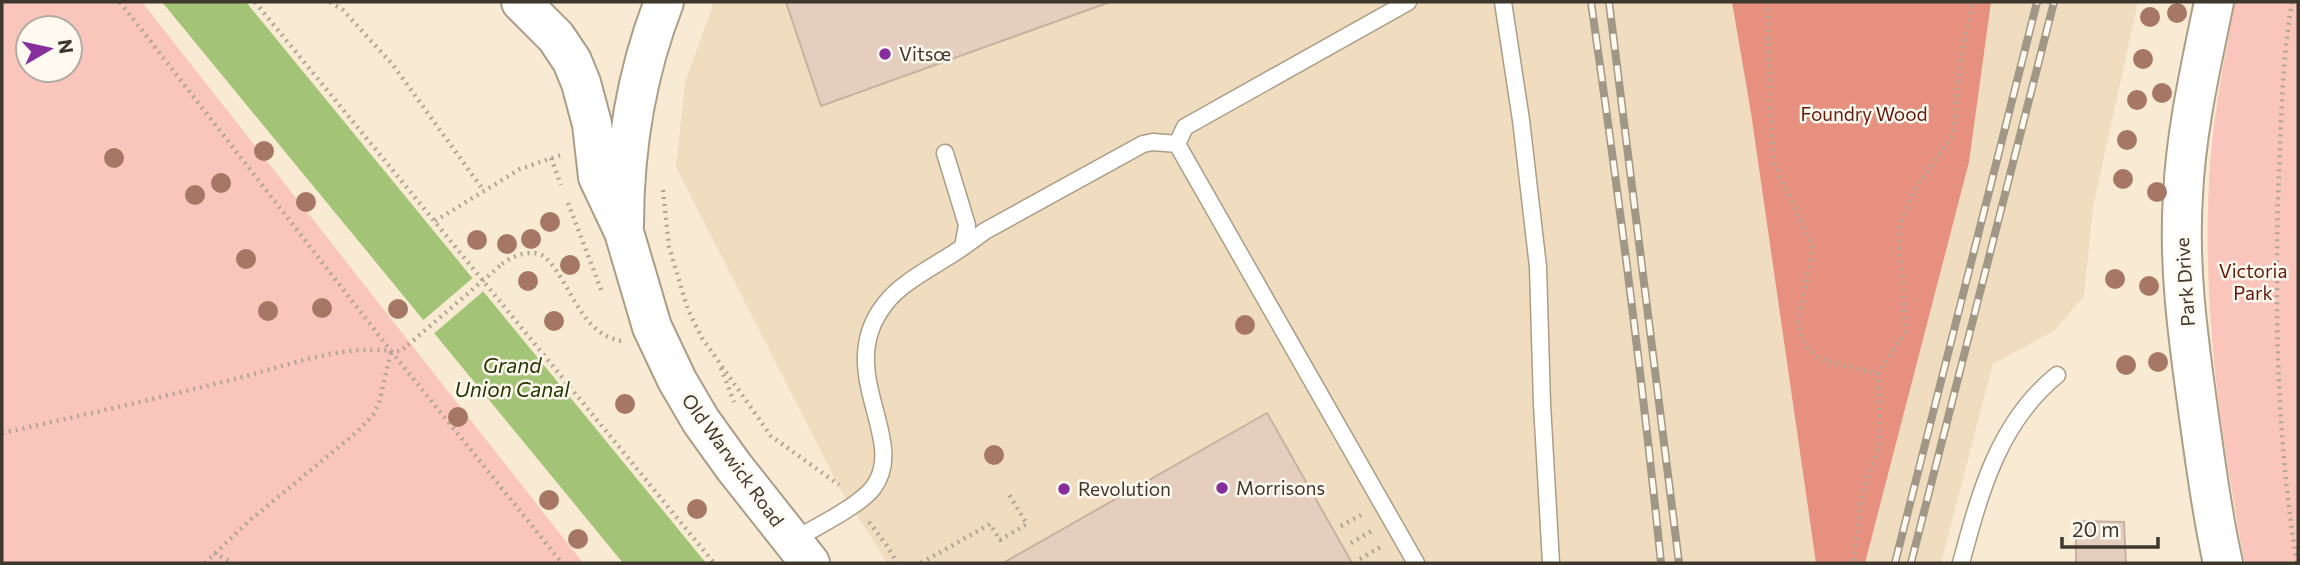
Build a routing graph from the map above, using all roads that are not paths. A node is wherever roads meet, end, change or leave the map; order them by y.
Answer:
1 (521, 2) edge
2 (664, 2) edge
3 (1408, 2) edge
4 (1503, 2) edge
5 (2214, 2) edge
6 (1177, 144) junction
7 (945, 153) dead end
8 (624, 232) junction
9 (963, 247) junction
10 (2057, 375) dead end
11 (801, 552) edge
12 (1416, 563) edge
13 (1551, 563) edge
14 (1961, 563) edge
15 (2223, 563) edge

1 - 8 main road, Old Warwick Road
2 - 8 main road, Old Warwick Road
3 - 6 lane
4 - 13 lane
5 - 15 main road, Park Drive
6 - 9 lane
6 - 12 lane
7 - 9 lane
8 - 11 main road, Old Warwick Road
9 - 11 lane
10 - 14 lane

